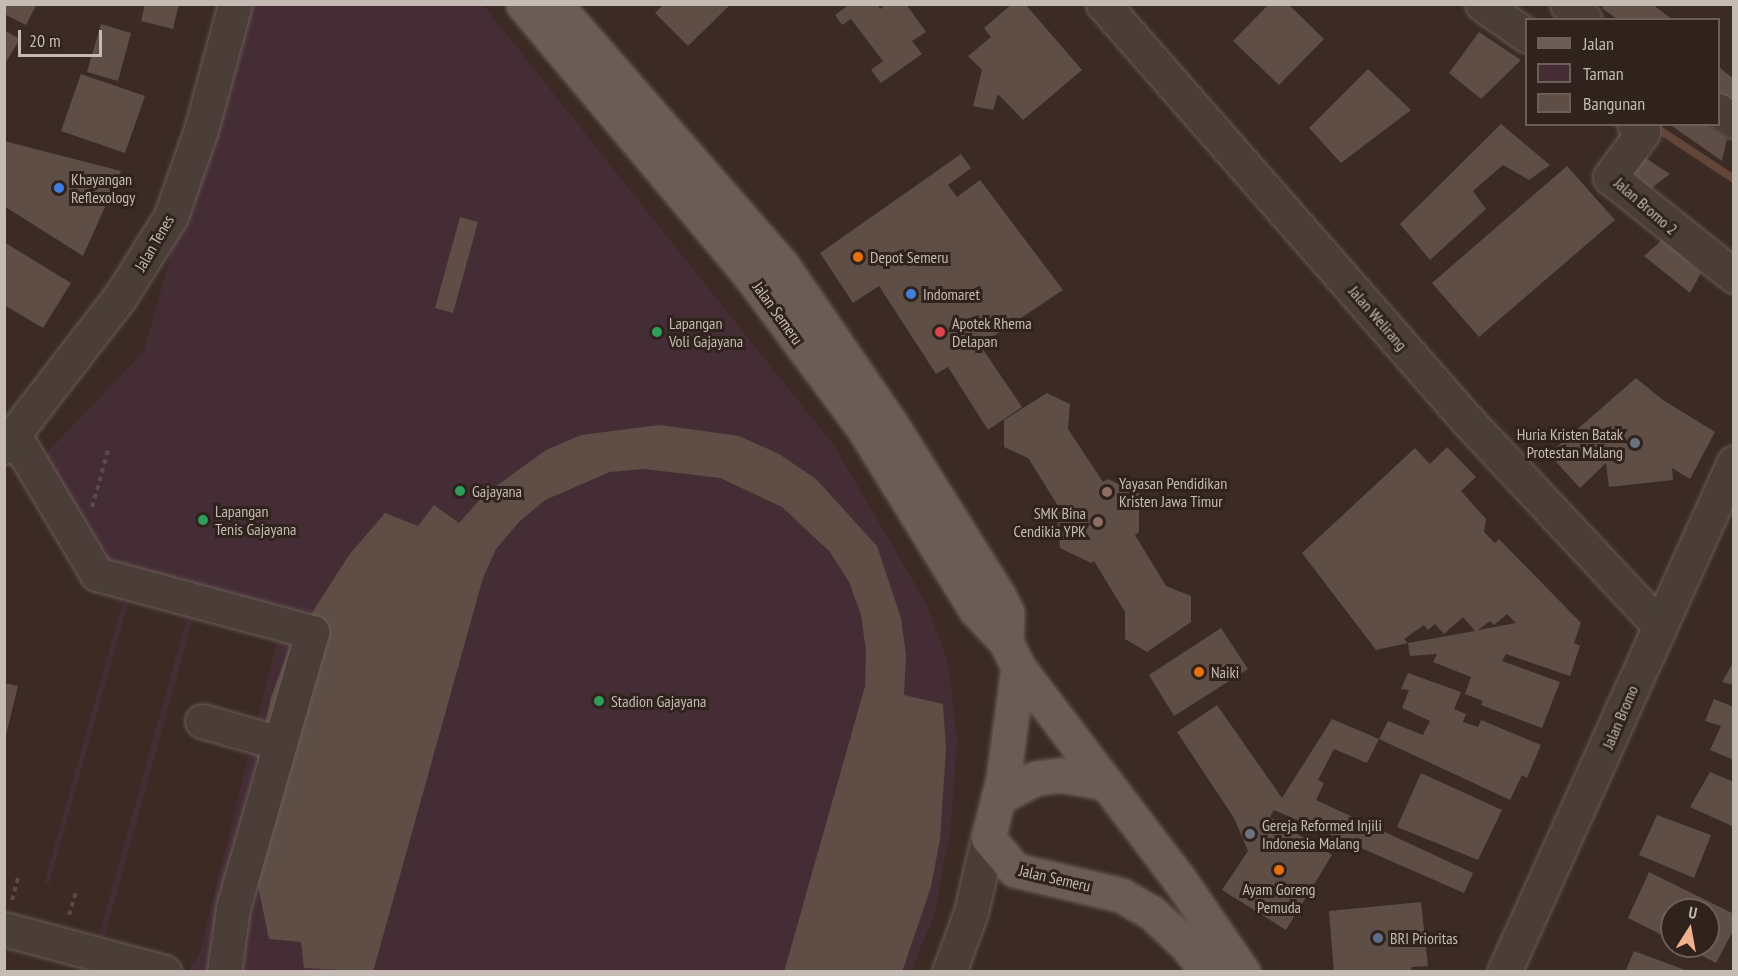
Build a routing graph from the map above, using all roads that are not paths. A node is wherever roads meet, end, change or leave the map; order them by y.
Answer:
1 (235, 4) edge
2 (523, 4) edge
3 (555, 4) edge
4 (1103, 4) edge
5 (1482, 4) edge
6 (1567, 4) edge
7 (1583, 18) edge
8 (1525, 34) edge
9 (1720, 111) edge
10 (1734, 121) edge
11 (1643, 128) edge
12 (1734, 276) edge
13 (9, 441) edge
14 (1734, 462) edge
15 (1659, 625) junction
16 (1012, 655) junction
17 (202, 721) dead end
18 (280, 743) junction
19 (1106, 783) junction
20 (998, 798) junction
21 (988, 838) junction
22 (4, 929) edge
23 (164, 972) edge
24 (224, 972) edge
25 (949, 972) edge
26 (1206, 972) edge
27 (1243, 972) edge
28 (1504, 972) edge

1 - 13 street, Jalan Tenes
2 - 16 main road, Jalan Semeru
3 - 16 main road, Jalan Semeru
4 - 15 street, Jalan Welirang
5 - 8 street
6 - 7 street
9 - 10 street
11 - 12 street, Jalan Bromo 2
13 - 18 street
14 - 15 street, Jalan Bromo
15 - 28 street, Jalan Bromo
16 - 19 main road, Jalan Semeru
16 - 20 main road, Jalan Semeru
17 - 18 street
18 - 24 street
19 - 20 main road
19 - 27 main road, Jalan Semeru
20 - 21 main road, Jalan Semeru
21 - 25 street
21 - 26 main road, Jalan Semeru
22 - 23 street

